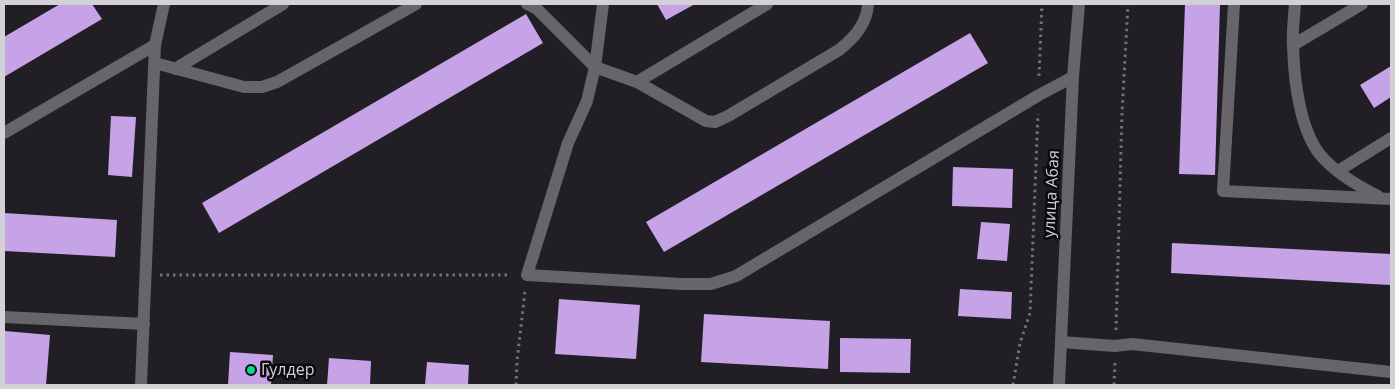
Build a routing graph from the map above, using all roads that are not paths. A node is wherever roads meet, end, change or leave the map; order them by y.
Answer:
1 (164, 4) edge
2 (283, 4) edge
3 (416, 4) edge
4 (527, 4) edge
5 (603, 4) edge
6 (767, 4) edge
7 (868, 4) edge
8 (1079, 4) edge
9 (1234, 4) edge
10 (1294, 4) edge
11 (1362, 4) edge
12 (155, 45) junction
13 (1292, 45) junction
14 (155, 63) junction
15 (595, 67) junction
16 (175, 69) junction
17 (1073, 77) junction
18 (637, 82) junction
19 (4, 133) edge
20 (1391, 138) edge
21 (1338, 171) junction
22 (1389, 197) edge
23 (4, 317) edge
24 (144, 324) junction
25 (1061, 342) junction
26 (1391, 372) edge
27 (141, 385) edge
28 (1059, 385) edge

1 - 12 street
2 - 16 street
3 - 16 street
4 - 15 street
5 - 15 street
6 - 18 street
7 - 18 street
8 - 17 street, улица Абая
9 - 22 street
10 - 13 street
11 - 13 street
12 - 14 street
12 - 19 street
13 - 21 street
14 - 16 street
14 - 24 street
15 - 17 street
15 - 18 street
17 - 25 street, улица Абая
20 - 21 street
21 - 22 street
23 - 24 street
24 - 27 street
25 - 26 street
25 - 28 street, улица Абая

